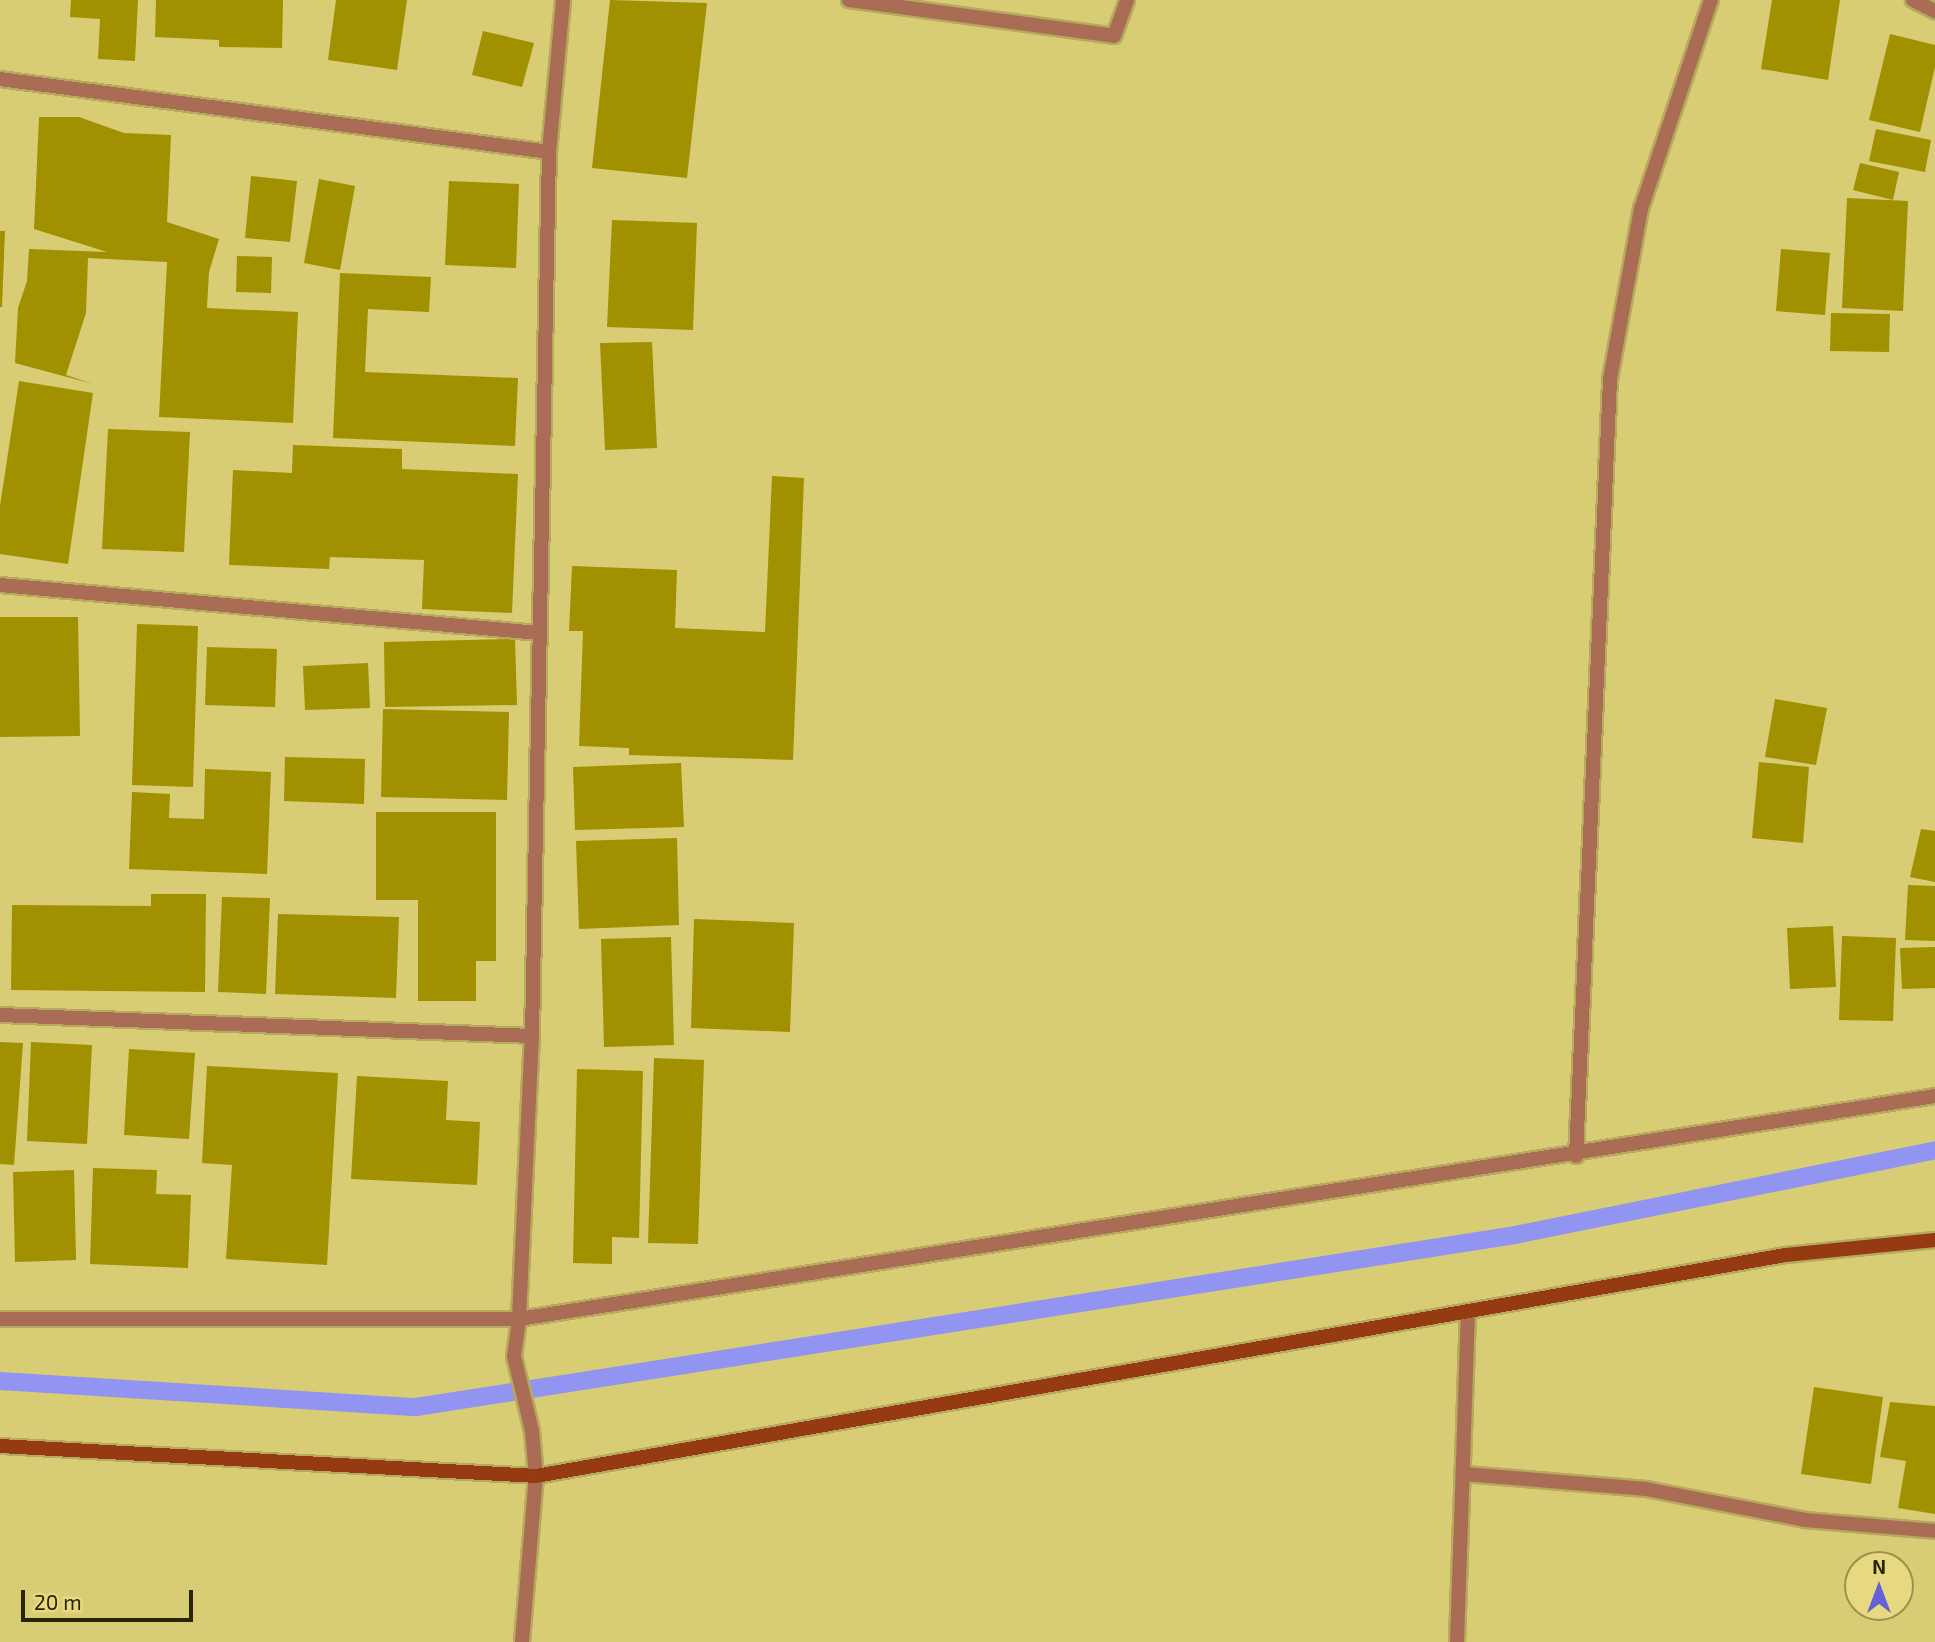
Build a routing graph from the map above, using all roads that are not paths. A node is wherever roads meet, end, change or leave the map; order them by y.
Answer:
1 (563, 0) edge
2 (849, 0) edge
3 (1127, 0) edge
4 (1711, 0) edge
5 (1913, 0) edge
6 (1935, 11) edge
7 (0, 79) edge
8 (549, 152) junction
9 (0, 585) edge
10 (539, 633) junction
11 (0, 1015) edge
12 (532, 1036) junction
13 (1935, 1096) edge
14 (1576, 1156) junction
15 (1935, 1240) edge
16 (1468, 1311) junction
17 (0, 1319) edge
18 (519, 1319) junction
19 (0, 1446) edge
20 (1465, 1474) junction
21 (536, 1476) junction
22 (1935, 1531) edge
23 (522, 1642) edge
24 (1457, 1642) edge

1 - 8 street
2 - 3 street
4 - 14 street
5 - 6 street
7 - 8 street
8 - 10 street
9 - 10 street
10 - 12 street
11 - 12 street
12 - 18 street
13 - 14 street
14 - 18 street
15 - 16 street
16 - 20 street
16 - 21 street
17 - 18 street
18 - 21 street
19 - 21 street
20 - 22 street
20 - 24 street
21 - 23 street

